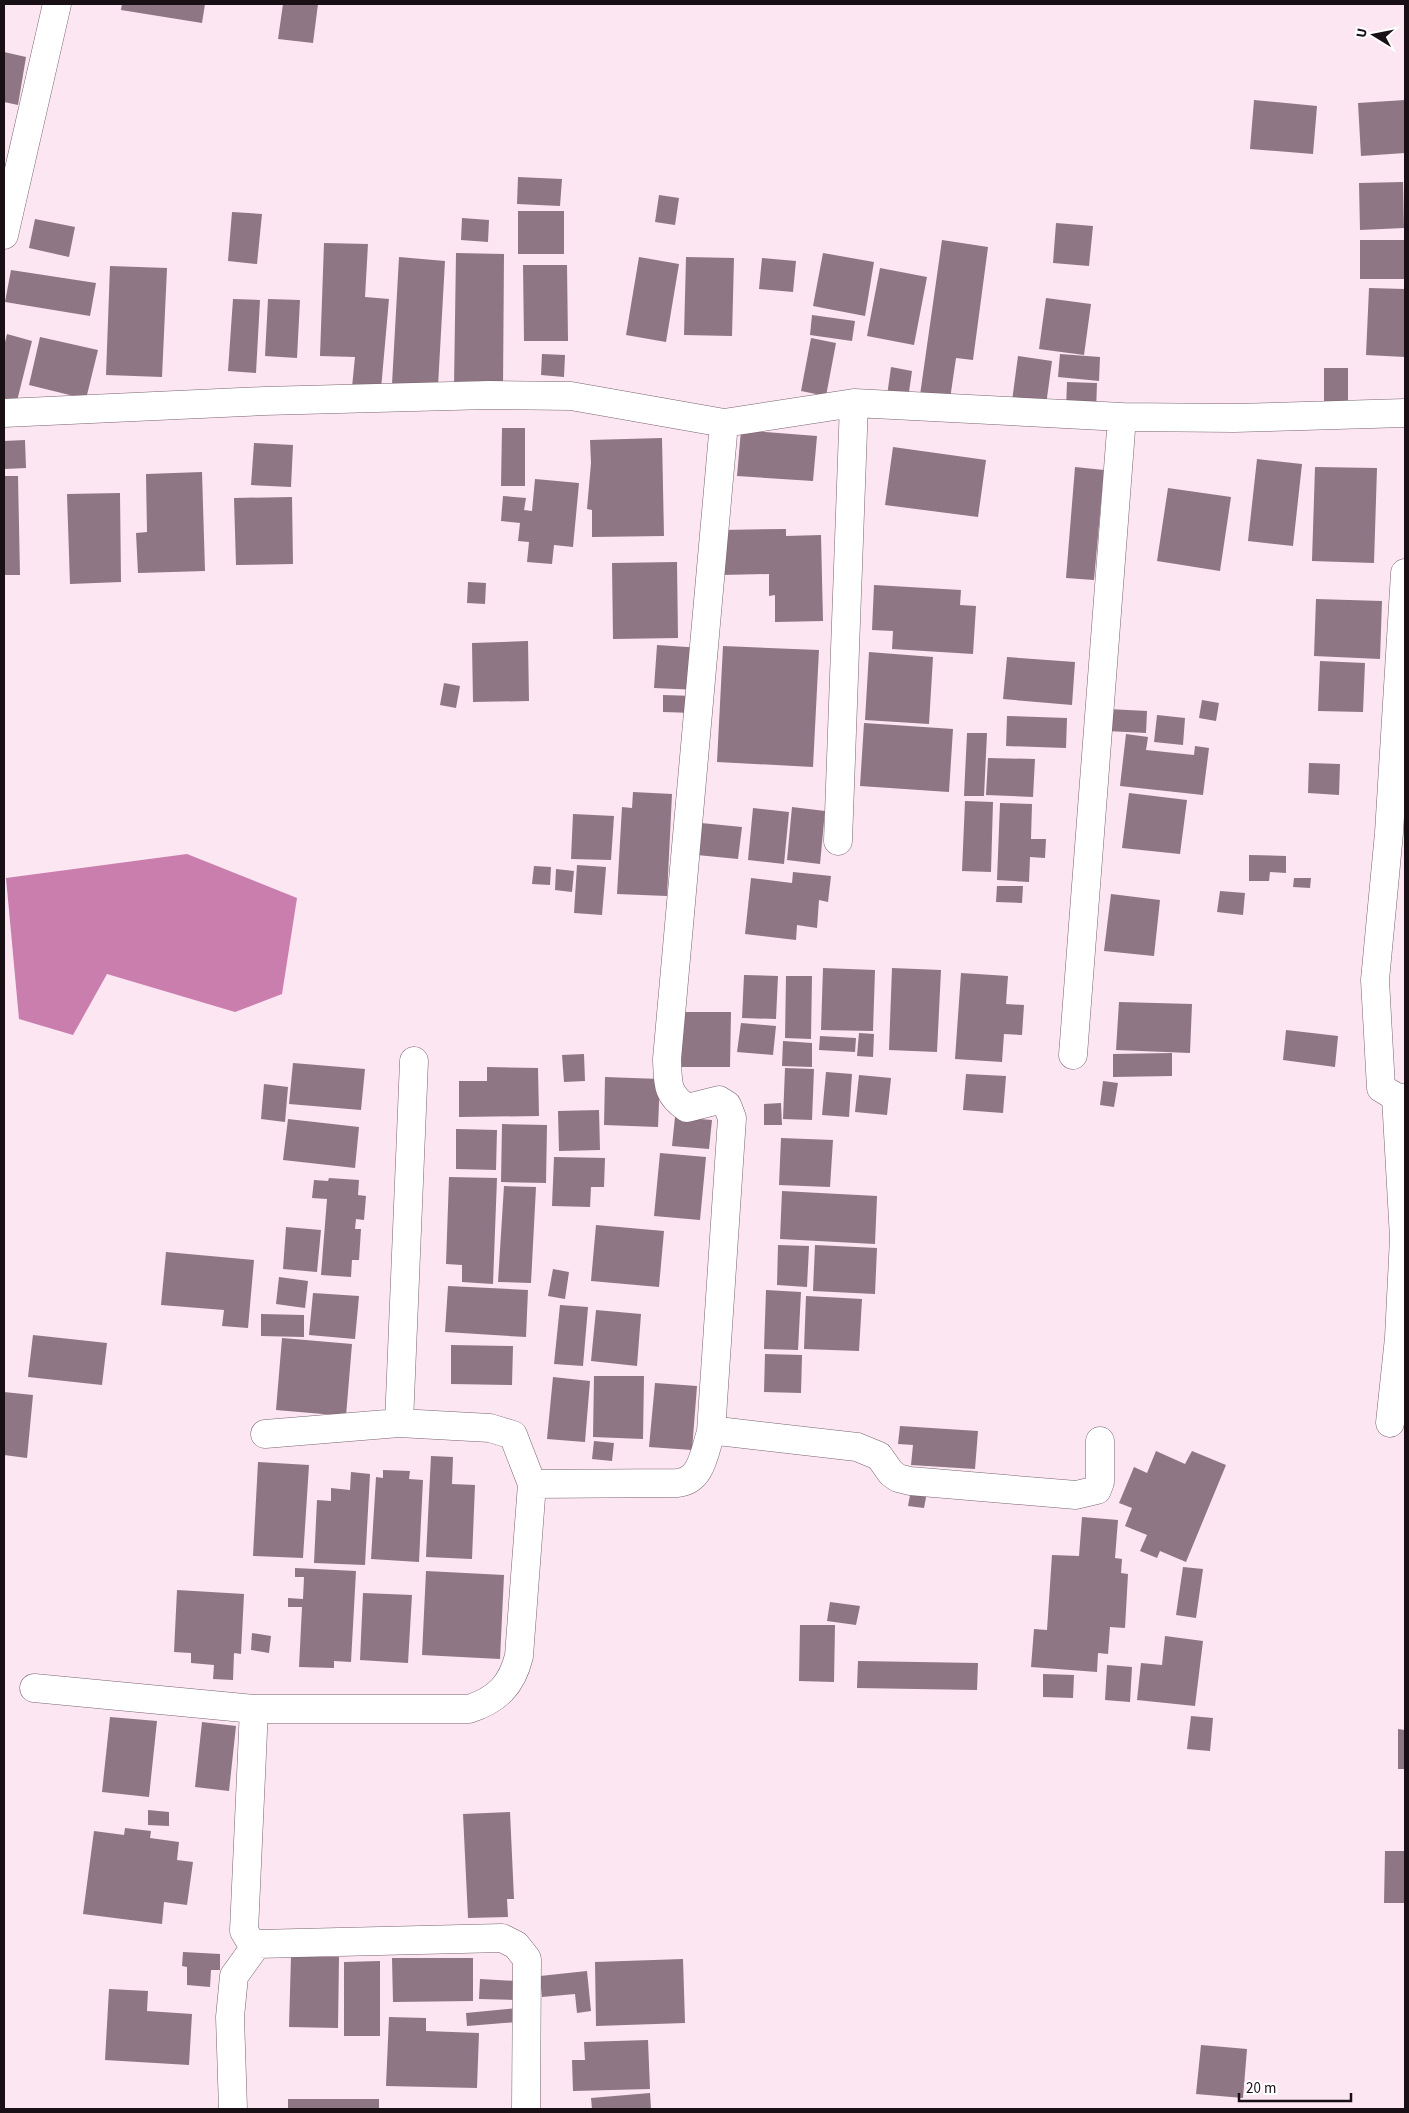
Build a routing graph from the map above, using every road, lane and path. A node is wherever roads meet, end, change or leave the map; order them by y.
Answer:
1 (57, 4) edge
2 (4, 235) edge
3 (854, 403) junction
4 (4, 413) edge
5 (1405, 413) edge
6 (1122, 417) junction
7 (724, 423) junction
8 (1405, 574) edge
9 (838, 841) dead end
10 (1073, 1055) dead end
11 (414, 1061) dead end
12 (1401, 1098) edge
13 (399, 1423) junction
14 (1390, 1423) dead end
15 (711, 1432) junction
16 (265, 1434) dead end
17 (1100, 1441) dead end
18 (532, 1484) junction
19 (34, 1688) dead end
20 (254, 1709) junction
21 (257, 1944) junction
22 (233, 2109) edge
23 (526, 2109) edge

1 - 2 street
3 - 6 street
3 - 7 street
3 - 9 street
4 - 7 street
5 - 6 street
6 - 10 street
7 - 15 street
8 - 12 street
11 - 13 street
12 - 14 street
13 - 16 street
13 - 18 street
15 - 17 street
15 - 18 street
18 - 20 street
19 - 20 street
20 - 21 street
21 - 22 street
21 - 23 street

